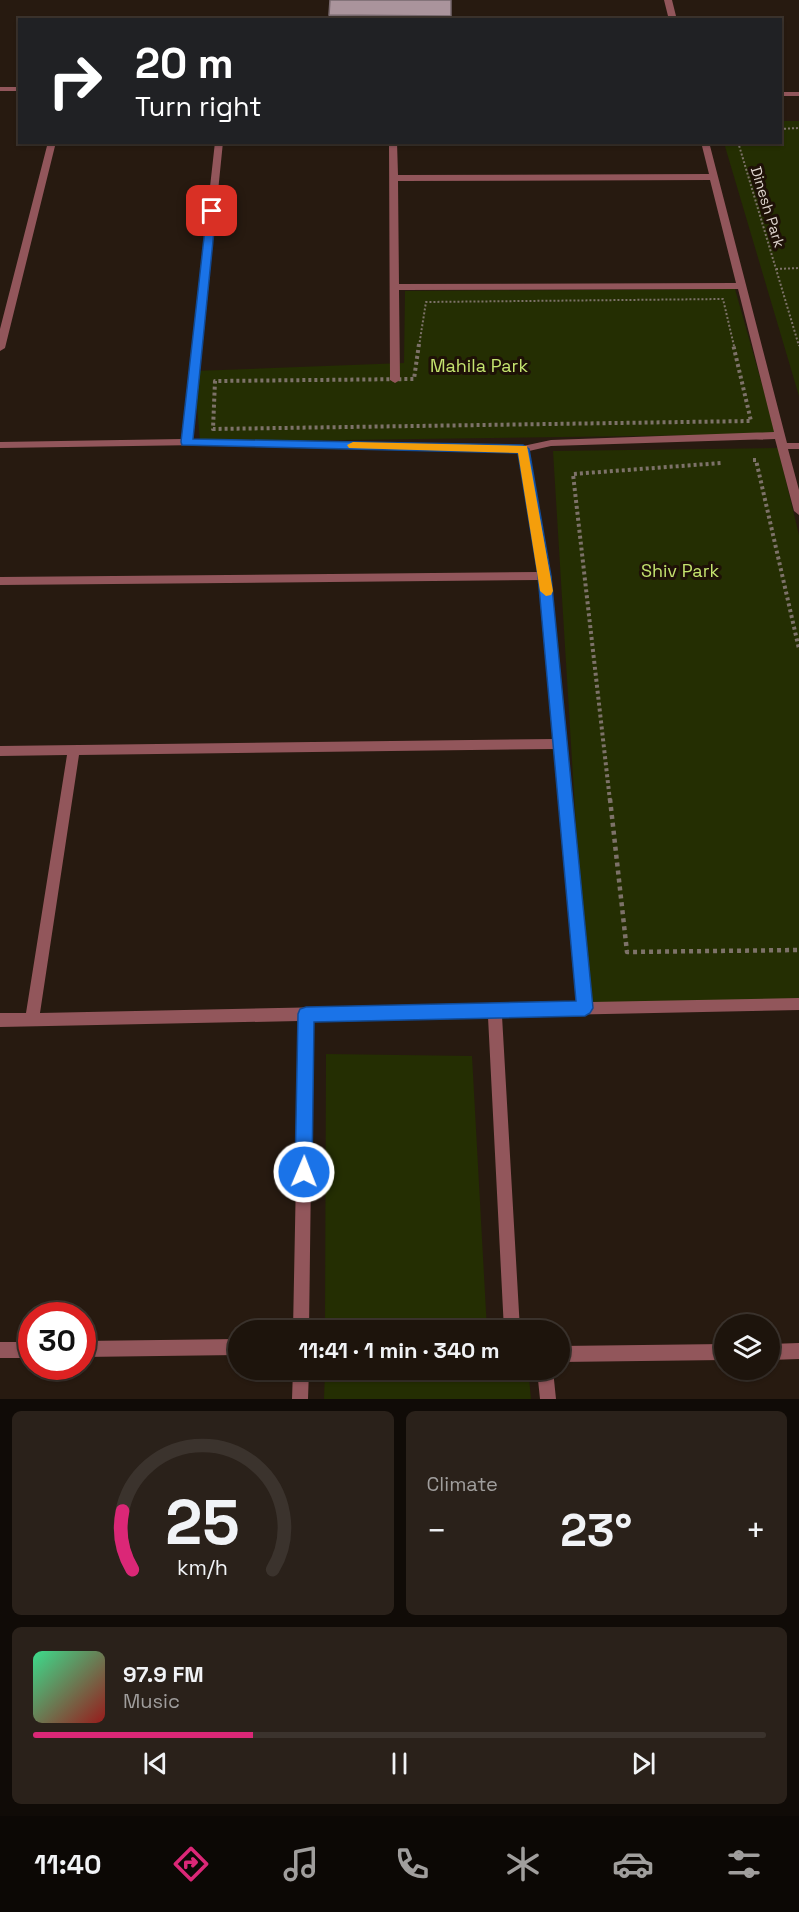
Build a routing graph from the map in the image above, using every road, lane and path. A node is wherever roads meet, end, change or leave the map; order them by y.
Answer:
1 (668, 0) edge
2 (672, 18) edge
3 (0, 89) edge
4 (18, 89) edge
5 (782, 94) edge
6 (799, 94) edge
7 (799, 128) edge
8 (782, 129) edge
9 (51, 144) edge
10 (219, 144) edge
11 (393, 144) edge
12 (706, 144) edge
13 (739, 144) edge
14 (714, 177) junction
15 (394, 178) junction
16 (799, 268) edge
17 (776, 269) junction
18 (741, 286) junction
19 (395, 287) junction
20 (799, 346) edge
21 (0, 348) edge
22 (394, 380) junction
23 (781, 441) junction
24 (187, 442) junction
25 (0, 445) edge
26 (799, 446) edge
27 (523, 449) junction
28 (745, 461) dead end
29 (722, 463) dead end
30 (799, 511) edge
31 (545, 576) junction
32 (0, 581) edge
33 (799, 650) edge
34 (560, 744) junction
35 (74, 750) junction
36 (0, 751) edge
37 (799, 950) edge
38 (799, 1004) edge
39 (585, 1008) junction
40 (495, 1010) junction
41 (306, 1014) junction
42 (0, 1020) edge
43 (32, 1020) junction
44 (301, 1320) edge
45 (511, 1320) edge
46 (228, 1347) edge
47 (96, 1349) edge
48 (0, 1350) edge
49 (18, 1350) edge
50 (799, 1351) edge
51 (714, 1352) edge
52 (780, 1352) edge
53 (570, 1354) edge
54 (301, 1380) edge
55 (546, 1380) edge
56 (300, 1399) edge
57 (548, 1399) edge

1 - 2 street
3 - 4 street
5 - 6 street
7 - 8 path
9 - 21 street
10 - 24 street
11 - 15 street
12 - 14 street
13 - 17 path, Dinesh Park
14 - 15 street
14 - 18 street
15 - 19 street
16 - 17 path
17 - 20 path, Dinesh Park
18 - 19 street
18 - 23 street
19 - 22 street
22 - 22 path
23 - 26 street
23 - 27 street
23 - 30 street
24 - 25 street
24 - 27 street
27 - 31 street
28 - 33 path
29 - 37 path
31 - 32 street
31 - 34 street
34 - 35 street
34 - 39 street
35 - 36 street
35 - 43 street
38 - 39 street
39 - 40 street
40 - 41 street
40 - 45 street
41 - 43 street
41 - 44 street
42 - 43 street
46 - 47 street
48 - 49 street
50 - 52 street
51 - 53 street
54 - 56 street
55 - 57 street

